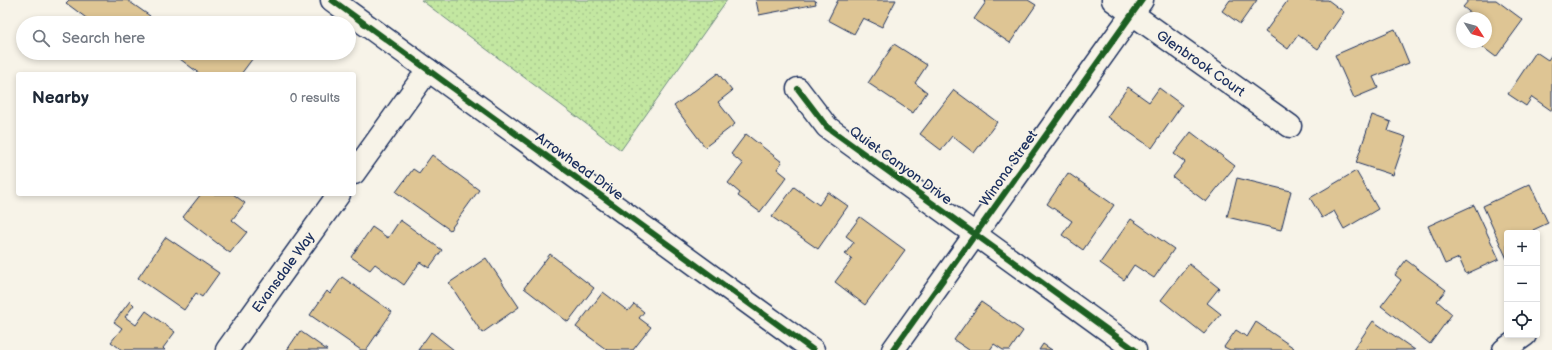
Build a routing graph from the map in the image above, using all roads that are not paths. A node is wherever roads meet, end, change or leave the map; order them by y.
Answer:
1 (332, 0) edge
2 (1113, 0) edge
3 (1137, 7) edge
4 (354, 16) edge
5 (356, 18) edge
6 (428, 70) junction
7 (798, 89) dead end
8 (1290, 126) dead end
9 (356, 170) edge
10 (338, 196) edge
11 (975, 234) junction
12 (1521, 338) edge
13 (226, 350) edge
14 (813, 350) edge
15 (893, 350) edge
16 (1136, 350) edge
17 (1504, 350) edge

1 - 4 street, Arrowhead Drive
2 - 3 street, Glenbrook Court
3 - 8 street, Glenbrook Court
3 - 11 street, Winona Street
5 - 6 street, Arrowhead Drive
6 - 9 street
6 - 14 street, Arrowhead Drive
7 - 11 street, Quiet Canyon Drive
10 - 13 street, Evansdale Way
11 - 15 street, Winona Street
11 - 16 street, Quiet Canyon Drive
12 - 17 street

